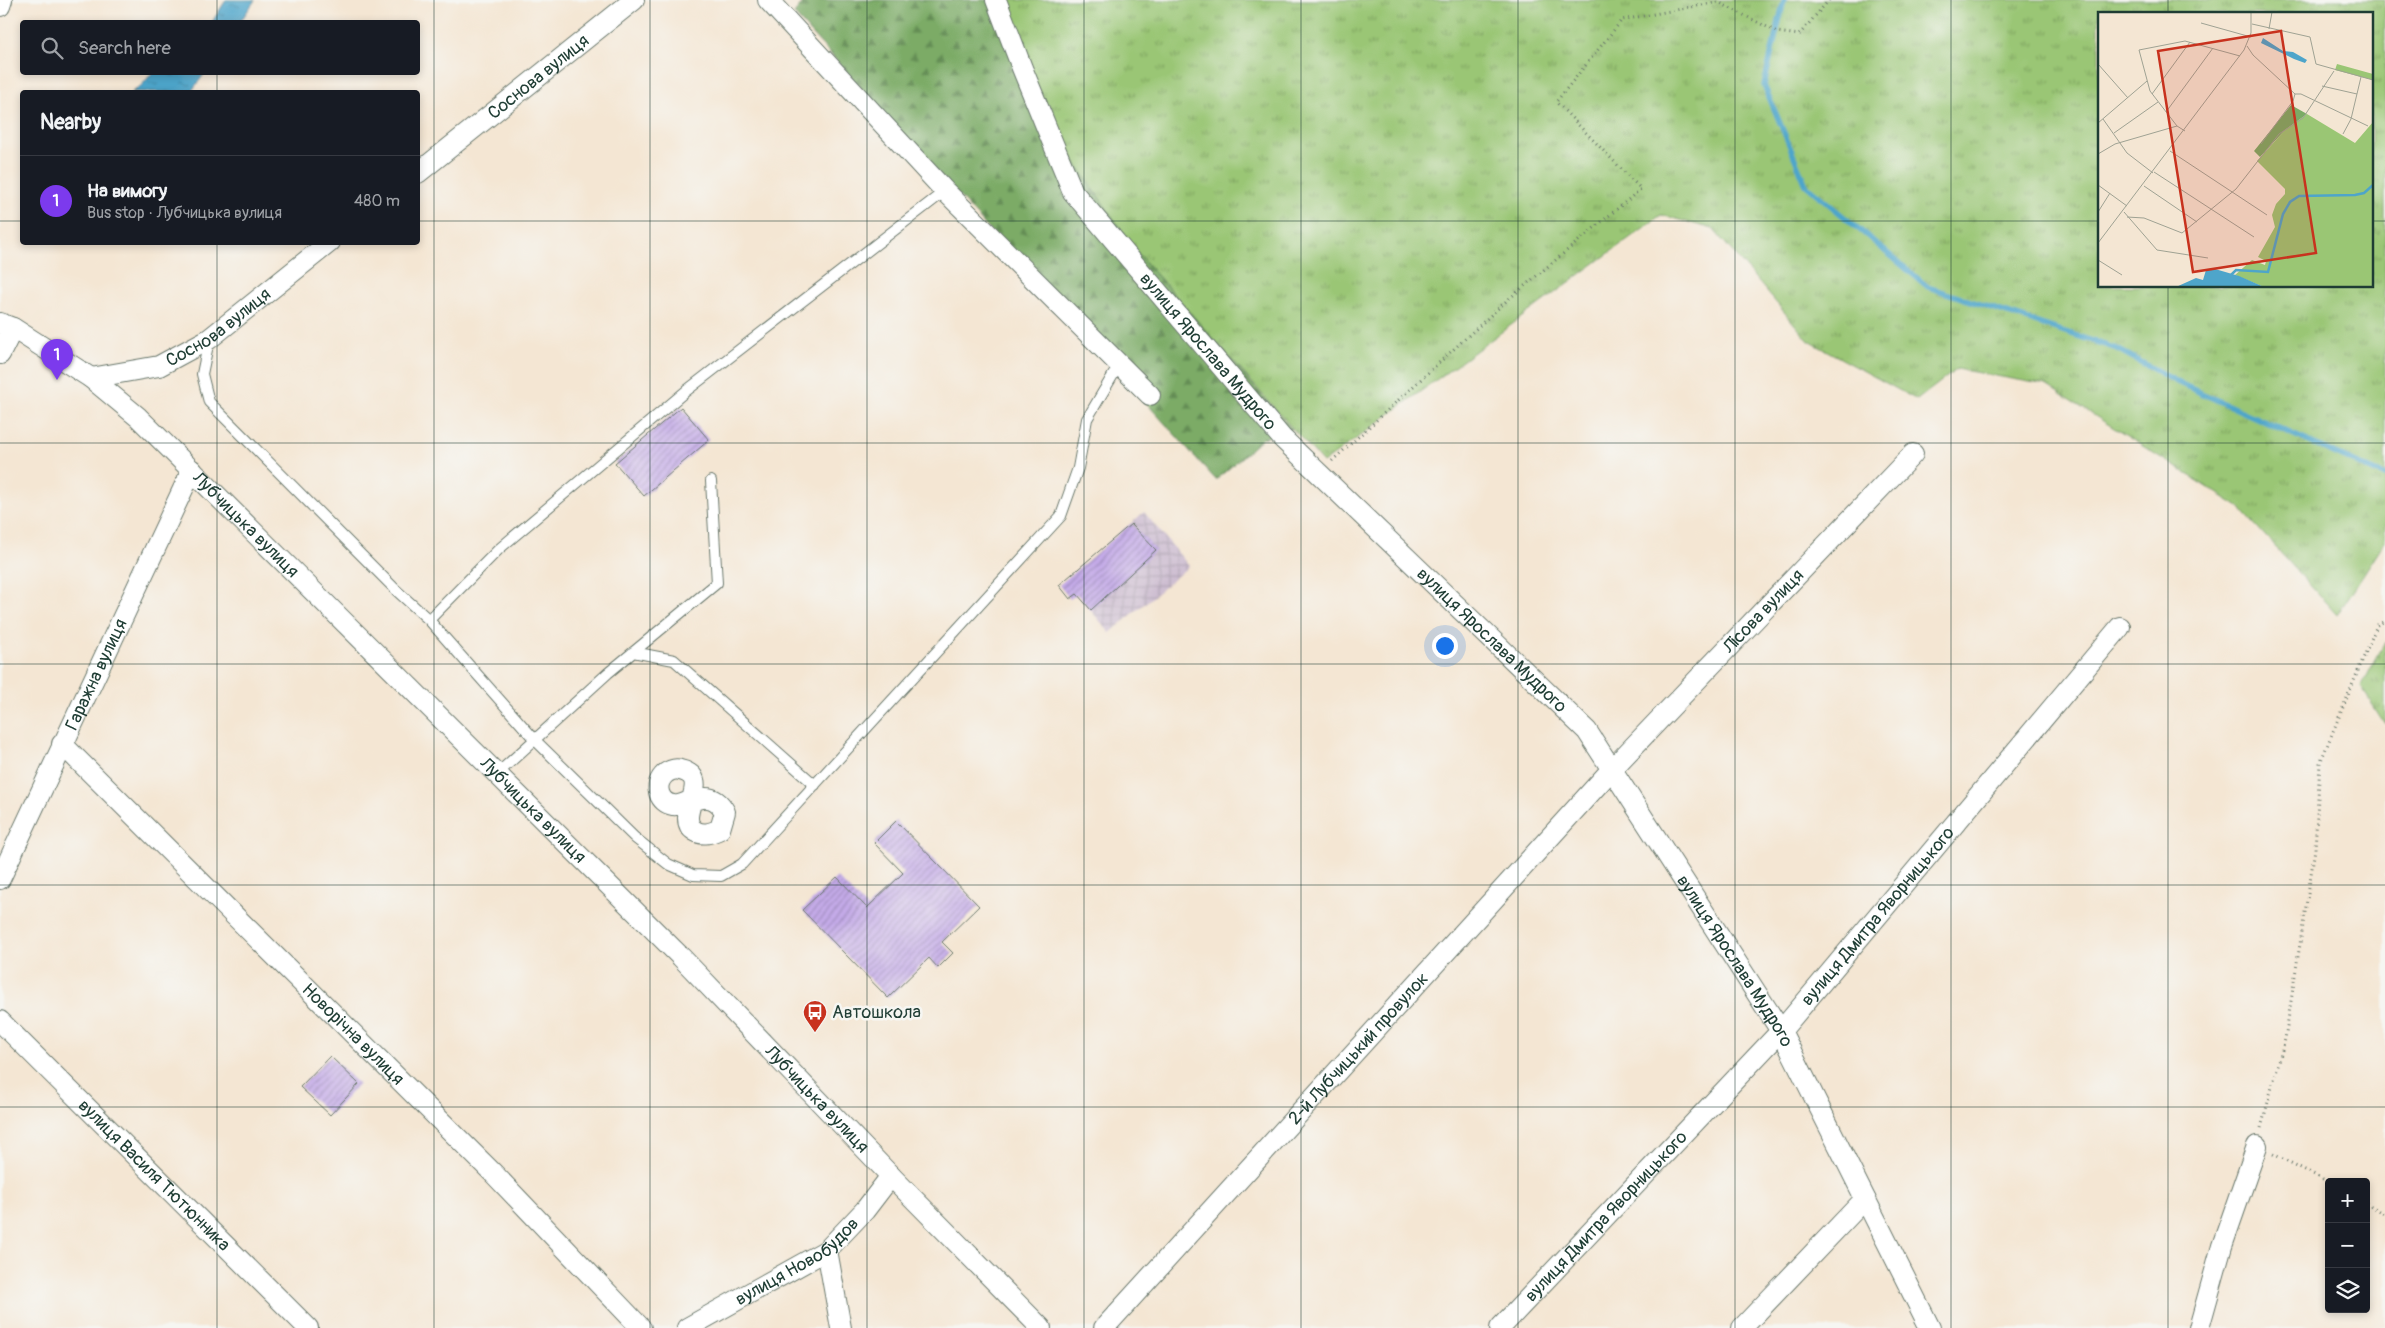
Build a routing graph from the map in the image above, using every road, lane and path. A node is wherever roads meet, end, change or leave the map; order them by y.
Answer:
1 (2, 0) edge
2 (634, 0) edge
3 (768, 0) edge
4 (996, 0) edge
5 (1829, 0) edge
6 (0, 6) edge
7 (420, 171) edge
8 (944, 191) junction
9 (326, 245) edge
10 (6, 326) edge
11 (209, 339) junction
12 (0, 354) edge
13 (1119, 364) junction
14 (91, 378) junction
15 (1150, 395) dead end
16 (1913, 454) dead end
17 (192, 470) junction
18 (1319, 473) junction
19 (711, 481) dead end
20 (429, 620) junction
21 (2385, 621) edge
22 (2120, 627) dead end
23 (633, 652) junction
24 (536, 740) junction
25 (62, 744) junction
26 (1612, 769) junction
27 (497, 774) junction
28 (815, 785) junction
29 (0, 879) edge
30 (0, 1021) edge
31 (1781, 1031) junction
32 (2257, 1146) junction
33 (891, 1176) junction
34 (2325, 1180) edge
35 (1865, 1199) junction
36 (2370, 1205) edge
37 (2385, 1214) edge
38 (827, 1250) junction
39 (308, 1328) edge
40 (641, 1328) edge
41 (687, 1328) edge
42 (841, 1328) edge
43 (1040, 1328) edge
44 (1104, 1328) edge
45 (1500, 1328) edge
46 (1742, 1328) edge
47 (1930, 1328) edge
48 (2199, 1328) edge

1 - 6 street
2 - 7 street, Соснова вулиця
3 - 8 street
4 - 18 street, вулиця Ярослава Мудрого
5 - 18 path
8 - 13 street
8 - 20 lane
9 - 11 street, Соснова вулиця
10 - 12 street
10 - 14 street, Лубчицька вулиця
11 - 14 street, Соснова вулиця
11 - 20 lane
13 - 15 street
13 - 28 lane
14 - 17 street, Лубчицька вулиця
16 - 26 street, Лісова вулиця
17 - 25 street, Гаражна вулиця
17 - 27 street, Лубчицька вулиця
18 - 26 street, вулиця Ярослава Мудрого
19 - 23 lane
20 - 24 lane
21 - 32 path
22 - 31 street, вулиця Дмитра Яворницького
23 - 24 lane
23 - 28 lane
24 - 27 lane
24 - 28 lane
25 - 29 street, Гаражна вулиця
25 - 40 street, Новорічна вулиця
26 - 31 street, вулиця Ярослава Мудрого
26 - 44 street, 2-й Лубчицький провулок
27 - 33 street, Лубчицька вулиця
30 - 39 street, вулиця Василя Тютюнника
31 - 35 street, вулиця Ярослава Мудрого
31 - 45 street, вулиця Дмитра Яворницького
32 - 34 path
32 - 48 street
33 - 38 street, вулиця Новобудов
33 - 43 street, Лубчицька вулиця
35 - 46 street
35 - 47 street, вулиця Ярослава Мудрого
36 - 37 path
38 - 41 street, вулиця Новобудов
38 - 42 street

